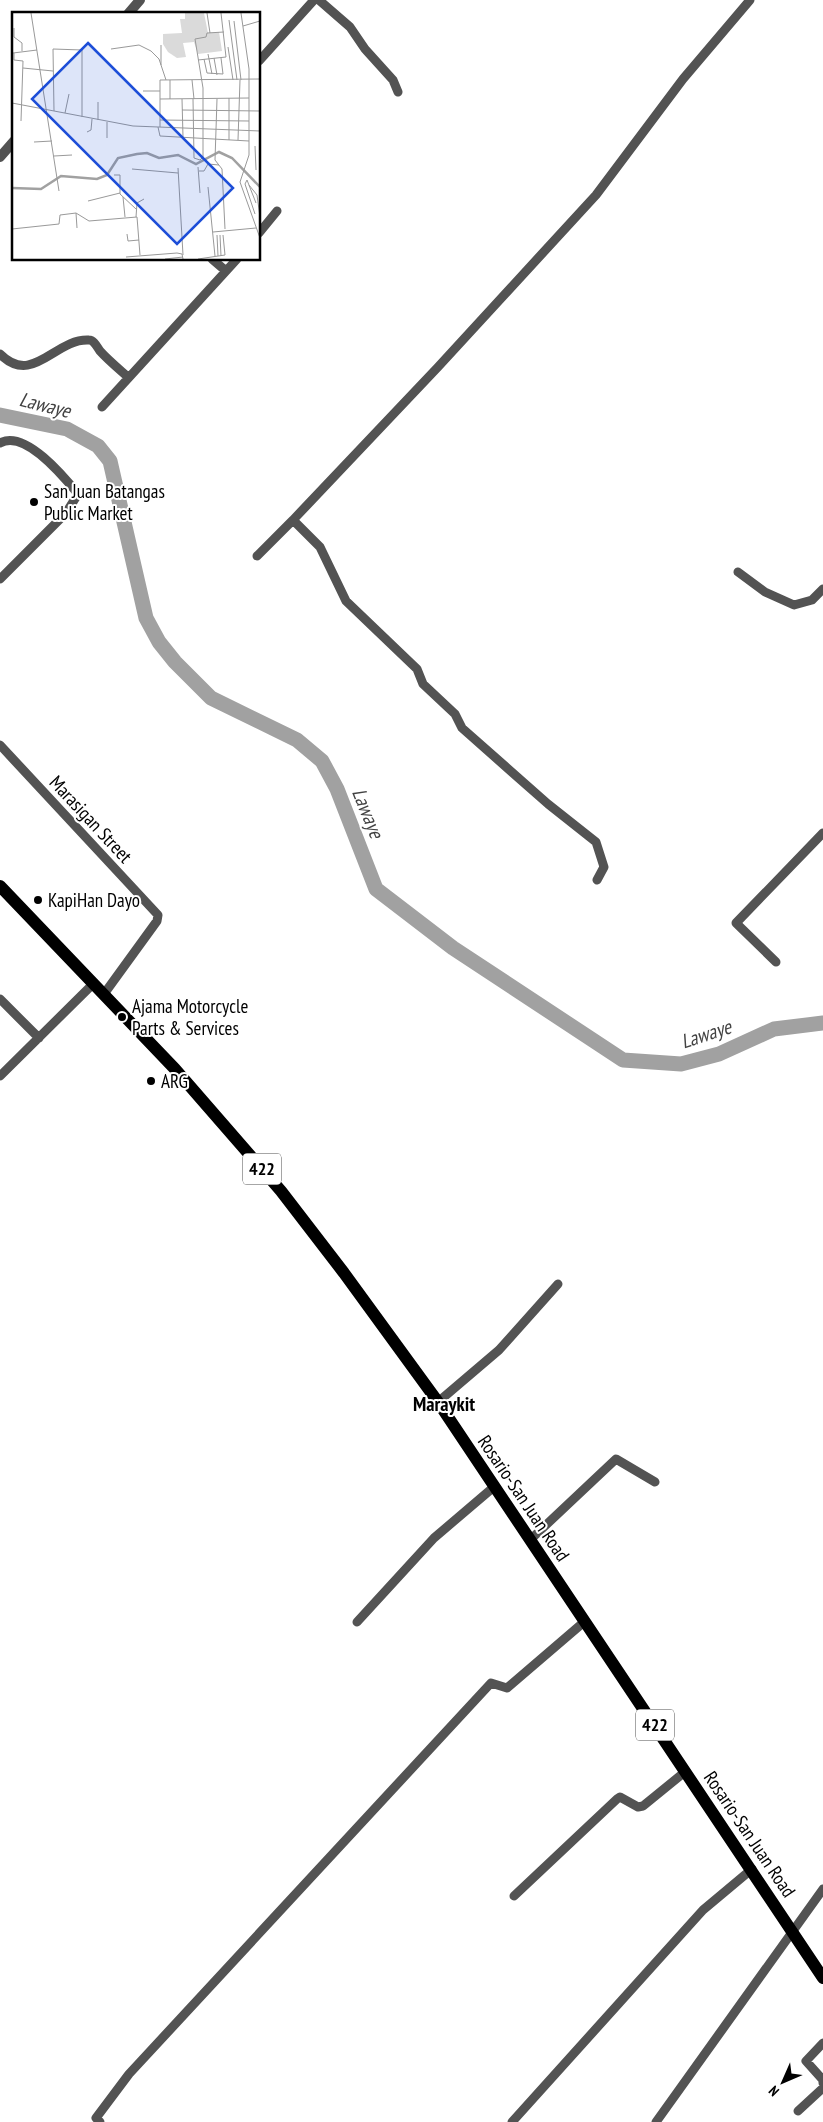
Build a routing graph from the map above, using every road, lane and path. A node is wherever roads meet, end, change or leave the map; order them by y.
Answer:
1 (140, 0) edge
2 (314, 0) edge
3 (319, 0) edge
4 (750, 0) edge
5 (130, 12) edge
6 (260, 60) edge
7 (398, 92) dead end
8 (12, 143) edge
9 (0, 157) edge
10 (277, 211) dead end
11 (260, 232) edge
12 (213, 260) edge
13 (236, 260) edge
14 (226, 272) junction
15 (0, 354) edge
16 (128, 377) junction
17 (102, 408) dead end
18 (2, 442) edge
19 (293, 520) junction
20 (257, 556) dead end
21 (738, 572) dead end
22 (0, 579) edge
23 (823, 589) edge
24 (0, 745) edge
25 (823, 833) edge
26 (597, 880) dead end
27 (0, 886) edge
28 (776, 962) dead end
29 (94, 983) junction
30 (104, 994) junction
31 (0, 999) edge
32 (39, 1038) junction
33 (0, 1076) edge
34 (558, 1284) dead end
35 (438, 1402) junction
36 (655, 1482) dead end
37 (495, 1486) junction
38 (530, 1540) junction
39 (357, 1622) dead end
40 (584, 1622) junction
41 (686, 1771) junction
42 (752, 1870) junction
43 (823, 1889) edge
44 (514, 1896) dead end
45 (793, 1932) junction
46 (823, 1978) edge
47 (823, 2043) edge
48 (823, 2084) edge
49 (823, 2088) edge
50 (798, 2111) dead end
51 (100, 2122) edge
52 (512, 2122) edge
53 (656, 2122) edge

1 - 5 street
2 - 6 street
3 - 7 street
4 - 19 street
8 - 9 street
10 - 11 street
12 - 14 street
13 - 14 street
14 - 16 street
15 - 16 street
16 - 17 street
18 - 22 street
19 - 20 street
19 - 26 street
21 - 23 street
24 - 30 street, Marasigan Street
25 - 28 street
27 - 29 main road, 422
29 - 30 main road, 422
29 - 32 street
30 - 35 main road, Rosario-San Juan Road / 422
31 - 32 street
32 - 33 street
34 - 35 street
35 - 37 main road, Rosario-San Juan Road / 422
36 - 38 street
37 - 38 main road, Rosario-San Juan Road / 422
37 - 39 street
38 - 40 main road, Rosario-San Juan Road / 422
40 - 41 main road, Rosario-San Juan Road / 422
40 - 51 street
41 - 42 main road, Rosario-San Juan Road / 422
41 - 44 street
42 - 45 main road, Rosario-San Juan Road / 422
42 - 52 street
43 - 45 street
45 - 46 main road, Rosario-San Juan Road / 422
45 - 53 street
47 - 48 street
49 - 50 street

